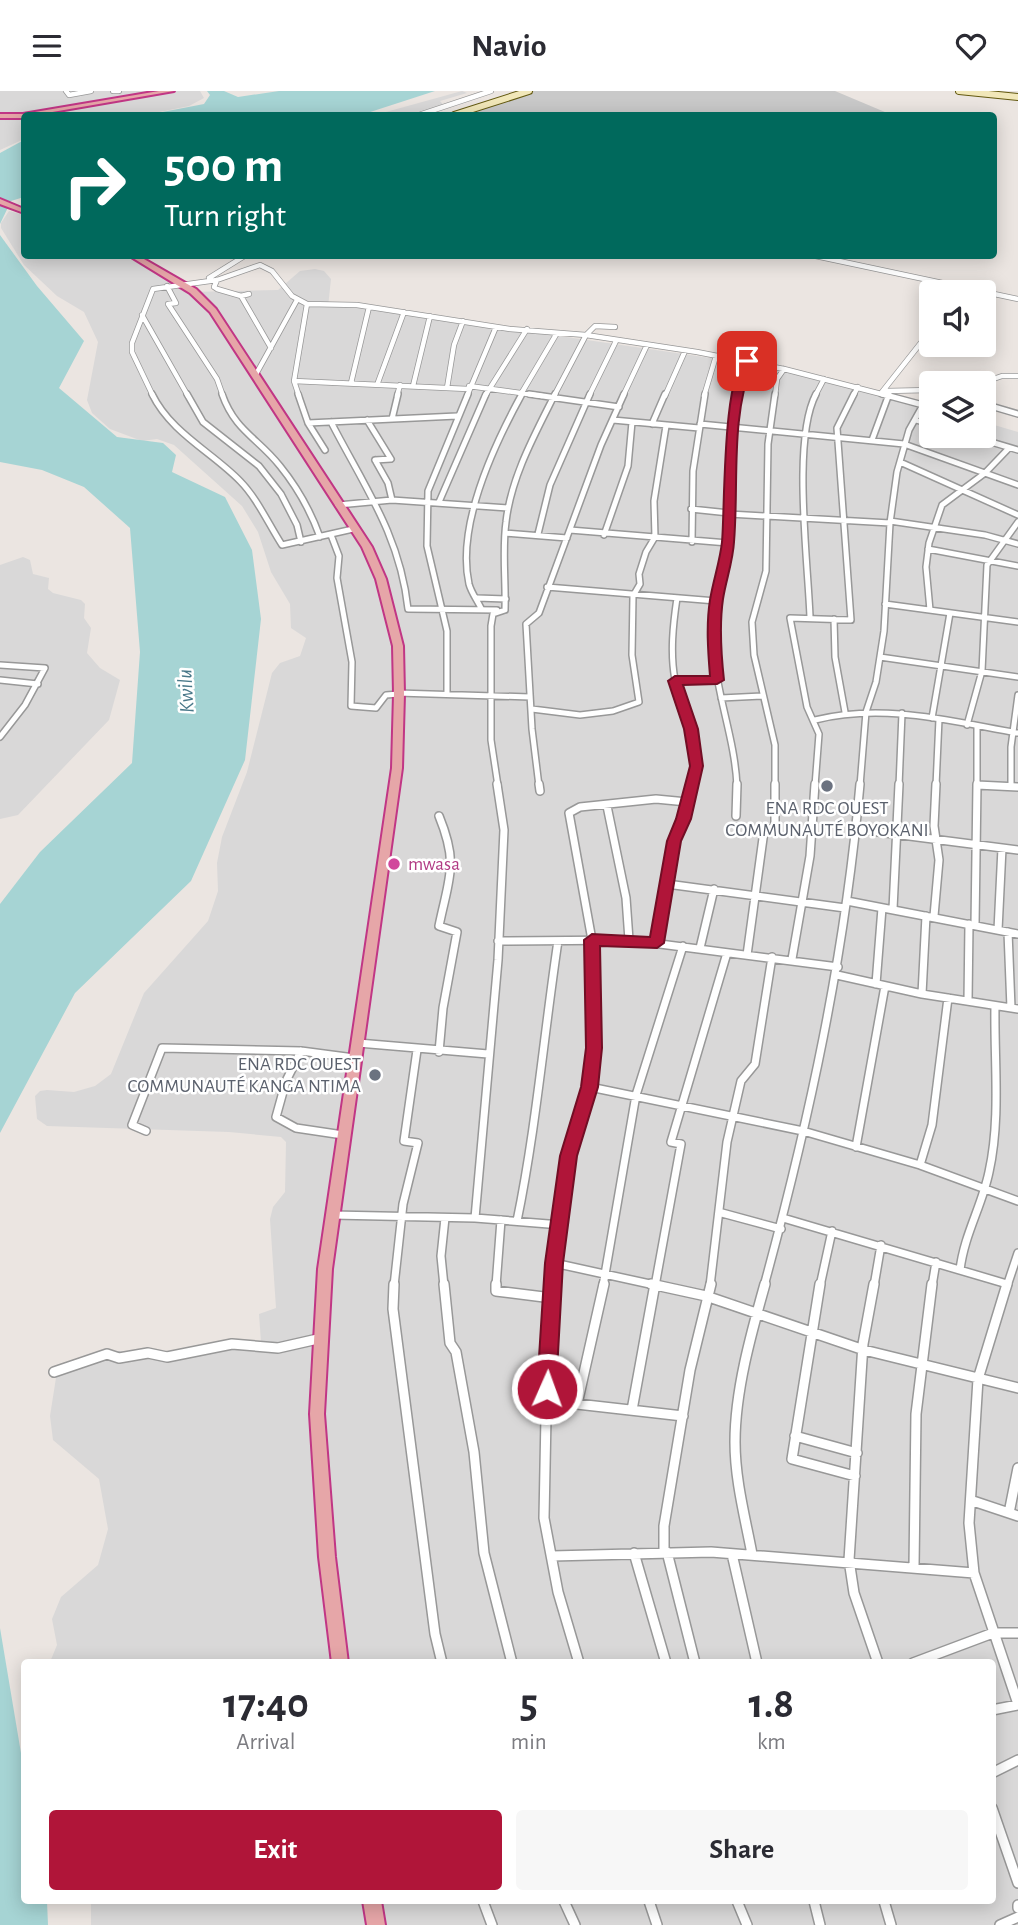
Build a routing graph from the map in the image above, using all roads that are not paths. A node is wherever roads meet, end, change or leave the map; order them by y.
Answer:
1 (66, 91) edge
2 (91, 91) edge
3 (113, 91) edge
4 (118, 91) edge
5 (171, 91) edge
6 (491, 91) edge
7 (529, 91) edge
8 (958, 91) edge
9 (1018, 97) edge
10 (48, 112) edge
11 (428, 112) edge
12 (463, 112) edge
13 (0, 116) edge
14 (21, 116) edge
15 (0, 201) edge
16 (21, 210) edge
17 (142, 259) edge
18 (240, 259) edge
19 (830, 259) edge
20 (218, 280) junction
21 (930, 280) edge
22 (190, 285) junction
23 (167, 286) junction
24 (249, 294) dead end
25 (996, 294) edge
26 (241, 296) junction
27 (1018, 299) edge
28 (298, 300) junction
29 (307, 304) junction
30 (369, 307) junction
31 (404, 312) junction
32 (142, 315) junction
33 (430, 316) junction
34 (463, 321) junction
35 (496, 327) junction
36 (615, 327) dead end
37 (527, 329) junction
38 (557, 334) junction
39 (586, 335) junction
40 (616, 341) junction
41 (648, 345) junction
42 (919, 345) edge
43 (271, 348) junction
44 (685, 351) junction
45 (716, 356) junction
46 (747, 361) junction
47 (784, 369) junction
48 (255, 376) junction
49 (1018, 376) edge
50 (996, 378) edge
51 (824, 379) junction
52 (294, 381) junction
53 (351, 383) junction
54 (377, 385) junction
55 (400, 385) junction
56 (413, 386) junction
57 (468, 387) junction
58 (858, 387) junction
59 (447, 388) junction
60 (489, 389) junction
61 (919, 390) edge
62 (881, 393) junction
63 (522, 394) junction
64 (889, 394) junction
65 (554, 398) junction
66 (586, 403) junction
67 (619, 407) junction
68 (996, 408) edge
69 (1018, 414) edge
70 (457, 416) junction
71 (392, 419) junction
72 (368, 420) junction
73 (613, 420) junction
74 (916, 420) junction
75 (919, 421) edge
76 (331, 422) junction
77 (632, 422) junction
78 (308, 423) junction
79 (652, 424) junction
80 (666, 426) junction
81 (699, 426) junction
82 (733, 426) junction
83 (769, 430) junction
84 (804, 433) junction
85 (837, 435) junction
86 (872, 440) junction
87 (904, 444) junction
88 (996, 444) edge
89 (1009, 448) junction
90 (325, 450) dead end
91 (1018, 450) edge
92 (900, 462) junction
93 (985, 473) junction
94 (1018, 485) edge
95 (961, 491) junction
96 (392, 500) junction
97 (376, 501) junction
98 (427, 501) junction
99 (439, 502) junction
100 (338, 505) junction
101 (474, 505) junction
102 (508, 508) junction
103 (691, 509) junction
104 (729, 513) junction
105 (1018, 515) edge
106 (766, 518) junction
107 (804, 520) junction
108 (845, 521) junction
109 (890, 522) junction
110 (1018, 522) edge
111 (933, 527) junction
112 (353, 529) junction
113 (570, 530) junction
114 (505, 533) junction
115 (538, 534) junction
116 (331, 535) junction
117 (604, 535) junction
118 (320, 537) junction
119 (655, 537) junction
120 (567, 538) junction
121 (1004, 540) junction
122 (301, 542) junction
123 (692, 542) junction
124 (728, 543) junction
125 (1018, 544) edge
126 (928, 549) junction
127 (990, 560) junction
128 (1018, 566) edge
129 (547, 587) junction
130 (633, 596) junction
131 (477, 598) junction
132 (677, 598) junction
133 (506, 599) junction
134 (716, 601) junction
135 (886, 604) junction
136 (481, 608) junction
137 (440, 610) junction
138 (505, 610) junction
139 (930, 610) junction
140 (950, 613) junction
141 (810, 617) junction
142 (983, 617) junction
143 (834, 619) junction
144 (1018, 622) edge
145 (880, 657) junction
146 (0, 665) edge
147 (942, 665) junction
148 (982, 671) junction
149 (1018, 677) edge
150 (0, 680) edge
151 (717, 680) junction
152 (675, 681) junction
153 (38, 684) junction
154 (399, 693) junction
155 (447, 693) junction
156 (491, 695) junction
157 (1018, 695) edge
158 (762, 696) junction
159 (530, 697) junction
160 (721, 698) junction
161 (532, 709) junction
162 (845, 712) junction
163 (866, 712) junction
164 (902, 713) junction
165 (936, 718) junction
166 (815, 720) junction
167 (967, 725) junction
168 (977, 727) junction
169 (1016, 733) edge
170 (0, 737) edge
171 (977, 785) junction
172 (1015, 787) edge
173 (540, 791) dead end
174 (687, 802) junction
175 (607, 806) junction
176 (439, 816) dead end
177 (736, 817) dead end
178 (855, 829) junction
179 (896, 835) junction
180 (935, 840) junction
181 (977, 845) junction
182 (1002, 848) junction
183 (1018, 850) edge
184 (667, 884) junction
185 (715, 889) junction
186 (757, 894) junction
187 (802, 901) junction
188 (846, 904) junction
189 (882, 908) junction
190 (893, 909) junction
191 (926, 916) junction
192 (934, 916) junction
193 (972, 924) junction
194 (998, 930) junction
195 (1008, 932) junction
196 (1018, 934) edge
197 (592, 940) junction
198 (629, 940) junction
199 (498, 941) junction
200 (558, 941) junction
201 (657, 943) junction
202 (683, 946) junction
203 (700, 949) junction
204 (727, 953) junction
205 (747, 955) junction
206 (772, 957) junction
207 (792, 959) junction
208 (837, 971) junction
209 (881, 985) junction
210 (922, 994) junction
211 (948, 998) junction
212 (968, 1001) junction
213 (995, 1006) junction
214 (1014, 1008) edge
215 (358, 1043) junction
216 (417, 1050) junction
217 (301, 1051) junction
218 (439, 1052) junction
219 (488, 1054) junction
220 (354, 1058) junction
221 (590, 1087) junction
222 (636, 1095) junction
223 (681, 1104) junction
224 (732, 1115) junction
225 (146, 1131) dead end
226 (803, 1131) junction
227 (343, 1135) junction
228 (856, 1147) junction
229 (920, 1165) junction
230 (984, 1189) junction
231 (1018, 1201) edge
232 (722, 1213) junction
233 (333, 1215) junction
234 (402, 1216) junction
235 (446, 1218) junction
236 (475, 1218) junction
237 (783, 1218) junction
238 (501, 1220) junction
239 (517, 1221) junction
240 (561, 1225) junction
241 (780, 1229) junction
242 (832, 1231) junction
243 (881, 1245) junction
244 (1018, 1253) edge
245 (936, 1262) junction
246 (554, 1263) junction
247 (960, 1270) junction
248 (607, 1274) junction
249 (1015, 1275) edge
250 (1007, 1284) junction
251 (656, 1286) junction
252 (706, 1297) junction
253 (552, 1298) junction
254 (757, 1314) junction
255 (812, 1335) junction
256 (323, 1337) junction
257 (864, 1350) junction
258 (920, 1365) junction
259 (54, 1372) dead end
260 (978, 1379) junction
261 (1018, 1388) edge
262 (632, 1411) junction
263 (682, 1416) junction
264 (795, 1436) junction
265 (857, 1453) junction
266 (1018, 1468) edge
267 (855, 1476) junction
268 (973, 1501) junction
269 (1014, 1514) edge
270 (666, 1552) junction
271 (634, 1553) junction
272 (732, 1554) junction
273 (752, 1554) junction
274 (552, 1556) junction
275 (849, 1560) junction
276 (914, 1567) junction
277 (974, 1573) junction
278 (993, 1633) junction
279 (1018, 1633) edge
280 (340, 1659) edge
281 (441, 1659) edge
282 (511, 1659) edge
283 (578, 1659) edge
284 (665, 1659) edge
285 (694, 1659) edge
286 (756, 1659) edge
287 (877, 1659) edge
288 (924, 1659) edge
289 (1018, 1704) edge
290 (996, 1709) edge
291 (1018, 1761) edge
292 (996, 1771) edge
293 (996, 1820) edge
294 (1018, 1883) edge
295 (372, 1904) edge
296 (484, 1904) edge
297 (565, 1904) edge
298 (650, 1904) edge
299 (738, 1904) edge
300 (815, 1904) edge
301 (885, 1904) edge
302 (1018, 1917) edge
303 (376, 1925) edge
304 (492, 1925) edge
305 (575, 1925) edge
306 (657, 1925) edge
307 (747, 1925) edge
308 (820, 1925) edge
309 (891, 1925) edge
310 (1000, 1925) edge

1 - 2 street
3 - 4 street
5 - 10 highway
6 - 11 street
7 - 12 main road
8 - 9 main road
13 - 14 highway
15 - 16 highway
17 - 22 highway
18 - 22 street
19 - 21 street
20 - 22 street
20 - 26 street
20 - 28 street
22 - 23 street
22 - 48 highway
23 - 32 street
23 - 118 street
24 - 26 street
25 - 27 street
26 - 43 street
28 - 29 street
28 - 43 street
29 - 30 street
29 - 52 street
30 - 31 street
30 - 53 street
31 - 33 street
31 - 54 street
32 - 122 street
32 - 122 street
33 - 34 street
33 - 56 street
34 - 35 street
34 - 59 street
35 - 37 street
35 - 57 street
36 - 39 street
37 - 38 street
37 - 60 street
38 - 39 street
38 - 63 street
39 - 40 street
39 - 65 street
40 - 41 street
40 - 66 street
41 - 44 street
41 - 67 street
42 - 62 street
43 - 48 street
44 - 45 street
44 - 79 street
45 - 46 street
45 - 81 street
46 - 47 street
46 - 82 street
47 - 51 street
47 - 83 street
48 - 100 highway
49 - 50 street
51 - 58 street
51 - 84 street
52 - 53 street
52 - 78 street
53 - 54 street
54 - 55 street
55 - 56 street
55 - 71 street
56 - 59 street
57 - 59 street
57 - 60 street
57 - 70 street
58 - 62 street
58 - 85 street
60 - 63 street
60 - 99 street
61 - 62 street
62 - 64 street
63 - 65 street
63 - 101 street
64 - 74 street
64 - 86 street
65 - 66 street
65 - 102 street
66 - 67 street
66 - 115 street
67 - 73 street
68 - 69 street
70 - 71 street
70 - 98 street
71 - 72 street
72 - 76 street
72 - 96 street
73 - 77 street
73 - 113 street
74 - 75 street
74 - 87 street
76 - 78 street
76 - 97 street
77 - 79 street
77 - 117 street
78 - 90 street
79 - 80 street
80 - 81 street
80 - 119 street
81 - 82 street
81 - 103 street
82 - 83 street
82 - 104 street
83 - 84 street
83 - 106 street
84 - 85 street
84 - 107 street
85 - 86 street
85 - 108 street
86 - 87 street
87 - 92 street
87 - 93 street
88 - 89 street
89 - 91 street
89 - 93 street
92 - 95 street
92 - 109 street
93 - 94 street
93 - 95 street
95 - 105 street
95 - 111 street
96 - 97 street
96 - 98 street
97 - 100 street
97 - 137 street
98 - 99 street
98 - 137 street
99 - 101 street
100 - 112 highway
101 - 102 street
101 - 131 street
102 - 114 street
103 - 104 street
103 - 123 street
104 - 106 street
104 - 124 street
106 - 107 street
106 - 158 street
107 - 108 street
107 - 141 street
108 - 109 street
108 - 143 street
109 - 111 street
109 - 135 street
110 - 121 street
111 - 121 street
111 - 126 street
112 - 116 street
112 - 154 highway
113 - 117 street
113 - 120 street
114 - 115 street
114 - 133 street
115 - 120 street
116 - 118 street
116 - 154 street
117 - 119 street
118 - 122 street
119 - 123 street
119 - 130 street
120 - 129 street
121 - 125 street
121 - 127 street
123 - 124 street
124 - 134 street
126 - 127 street
126 - 139 street
127 - 128 street
127 - 142 street
129 - 130 street
129 - 159 street
130 - 132 street
130 - 161 street
131 - 133 street
131 - 136 street
132 - 134 street
132 - 152 street
133 - 138 street
134 - 151 street
135 - 139 street
135 - 145 street
136 - 137 street
136 - 138 street
137 - 155 street
138 - 156 street
139 - 140 street
140 - 142 street
140 - 147 street
141 - 143 street
141 - 166 street
142 - 144 street
142 - 148 street
143 - 162 street
145 - 147 street
145 - 163 street
146 - 153 street
147 - 148 street
147 - 165 street
148 - 149 street
148 - 167 street
150 - 153 street
151 - 152 street
151 - 160 street
152 - 174 street
153 - 170 street
154 - 155 street
154 - 215 highway
155 - 156 street
156 - 159 street
156 - 199 street
157 - 169 street
158 - 160 street
158 - 186 street
159 - 161 street
160 - 177 street
161 - 173 street
162 - 163 street
162 - 166 street
163 - 164 street
163 - 178 street
164 - 165 street
164 - 179 street
165 - 167 street
165 - 180 street
166 - 187 street
167 - 168 street
168 - 169 street
168 - 171 street
169 - 172 street
171 - 172 street
171 - 181 street
174 - 175 street
174 - 184 street
175 - 197 street
175 - 198 street
176 - 218 street
178 - 179 street
178 - 188 street
179 - 180 street
179 - 190 street
180 - 181 street
180 - 192 street
181 - 182 street
181 - 193 street
182 - 183 street
182 - 194 street
184 - 185 street
184 - 201 street
185 - 186 street
185 - 203 street
186 - 187 street
186 - 205 street
187 - 188 street
187 - 207 street
188 - 189 street
188 - 208 street
189 - 190 street
189 - 209 street
190 - 191 street
191 - 192 street
191 - 210 street
192 - 193 street
193 - 194 street
193 - 212 street
194 - 195 street
195 - 196 street
195 - 214 street
197 - 198 street
197 - 200 street
197 - 221 street
198 - 201 street
199 - 200 street
199 - 219 street
200 - 239 street
201 - 202 street
202 - 203 street
202 - 222 street
203 - 204 street
204 - 205 street
204 - 223 street
205 - 206 street
206 - 207 street
206 - 224 street
207 - 208 street
208 - 209 street
208 - 226 street
209 - 210 street
209 - 228 street
210 - 211 street
211 - 212 street
211 - 229 street
212 - 213 street
213 - 214 street
213 - 230 street
215 - 216 street
215 - 220 highway
216 - 218 street
216 - 234 street
217 - 220 street
217 - 225 street
217 - 227 street
218 - 219 street
219 - 236 street
220 - 227 highway
221 - 222 street
221 - 240 street
222 - 223 street
222 - 248 street
223 - 224 street
223 - 251 street
224 - 226 street
224 - 232 street
226 - 228 street
226 - 237 street
227 - 233 highway
228 - 229 street
229 - 230 street
230 - 231 street
230 - 247 street
232 - 241 street
232 - 252 street
233 - 234 street
233 - 256 highway
234 - 235 street
234 - 281 street
235 - 236 street
235 - 282 street
236 - 238 street
237 - 241 street
237 - 242 street
238 - 239 street
238 - 253 street
239 - 240 street
240 - 246 street
241 - 254 street
242 - 243 street
242 - 255 street
243 - 245 street
243 - 257 street
244 - 249 street
245 - 247 street
245 - 258 street
246 - 248 street
246 - 253 street
247 - 250 street
248 - 251 street
248 - 262 street
249 - 250 street
250 - 260 street
251 - 252 street
251 - 262 street
252 - 254 street
252 - 263 street
253 - 274 street
254 - 255 street
254 - 273 street
255 - 257 street
255 - 264 street
256 - 259 street
256 - 280 highway
257 - 258 street
257 - 265 street
258 - 260 street
258 - 276 street
260 - 261 street
260 - 268 street
262 - 263 street
263 - 270 street
264 - 265 street
264 - 267 street
265 - 267 street
266 - 269 street
267 - 275 street
268 - 269 street
268 - 277 street
270 - 271 street
270 - 272 street
270 - 285 street
271 - 274 street
271 - 284 street
272 - 273 street
272 - 286 street
273 - 275 street
274 - 283 street
275 - 276 street
275 - 287 street
276 - 277 street
277 - 278 street
278 - 279 street
278 - 288 street
278 - 289 street
289 - 290 street
291 - 292 street
293 - 294 street
295 - 303 highway
296 - 304 street
297 - 305 street
298 - 306 street
299 - 307 street
300 - 308 street
301 - 309 street
302 - 310 street

